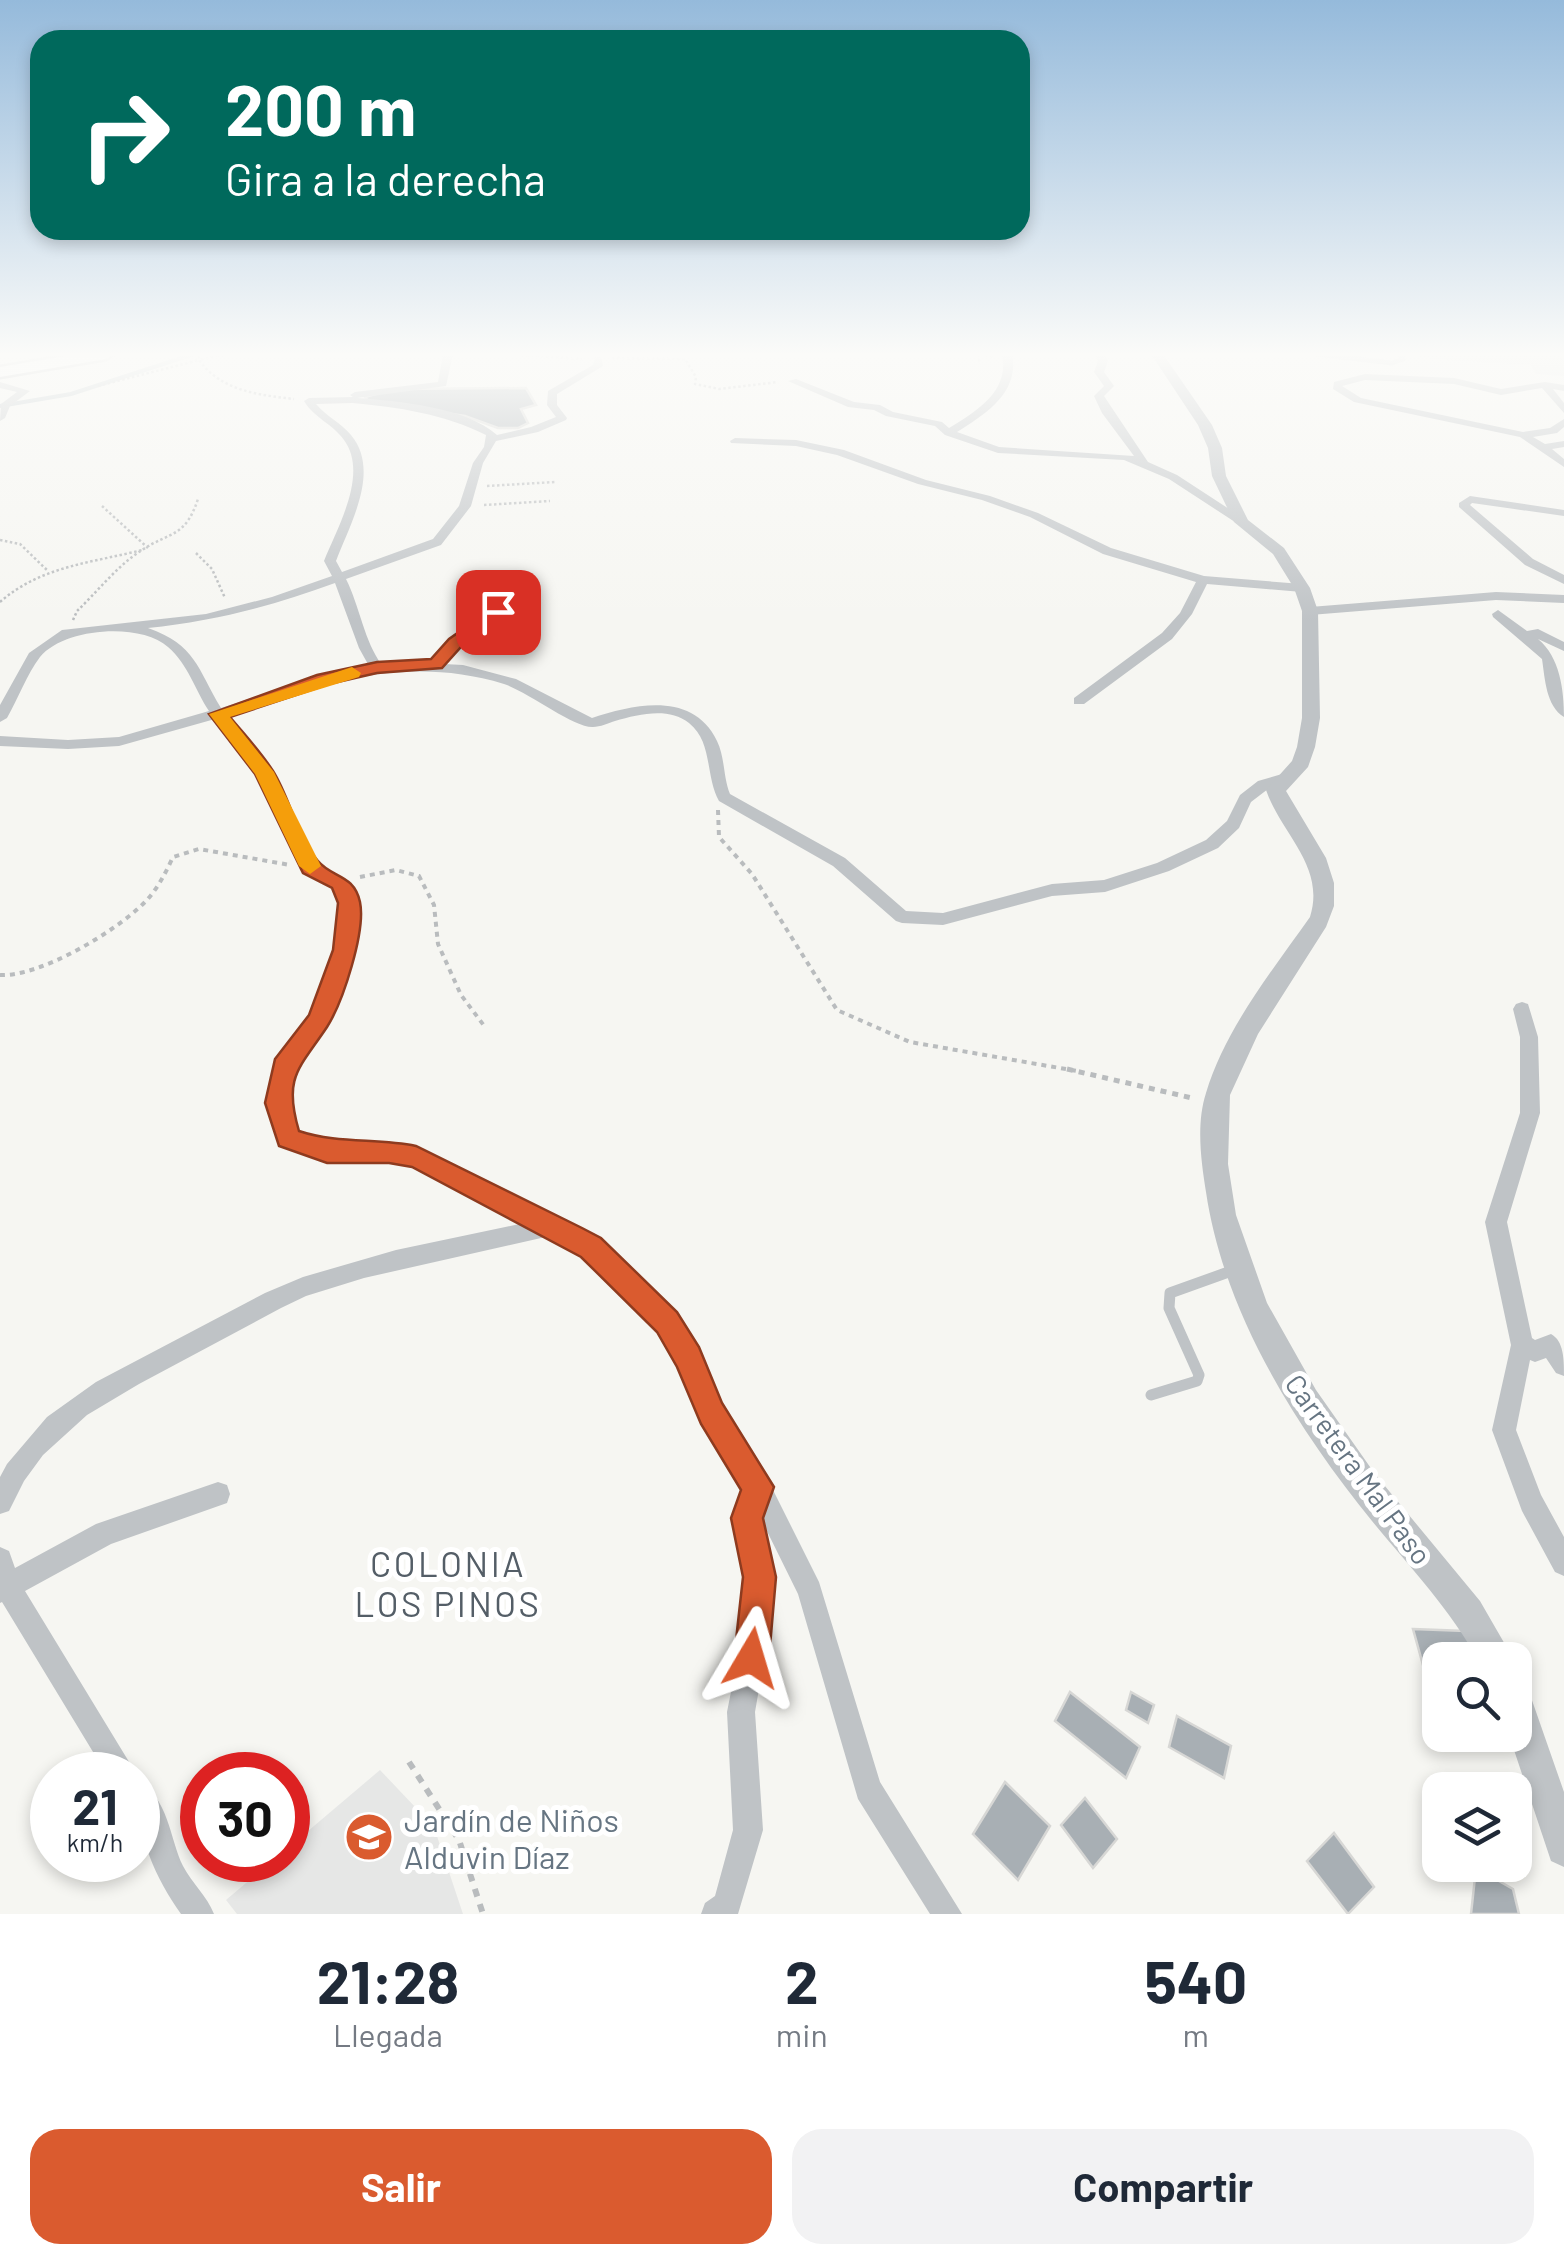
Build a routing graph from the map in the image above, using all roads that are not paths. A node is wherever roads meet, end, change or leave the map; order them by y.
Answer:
1 (350, 443) edge
2 (489, 443) edge
3 (798, 443) edge
4 (979, 443) edge
5 (1131, 443) edge
6 (1214, 443) edge
7 (1538, 443) edge
8 (1564, 444) edge
9 (1543, 446) junction
10 (1143, 464) junction
11 (1564, 464) edge
12 (1564, 513) edge
13 (1242, 522) junction
14 (340, 579) junction
15 (1203, 580) junction
16 (1564, 580) edge
17 (1302, 588) junction
18 (520, 596) dead end
19 (1476, 599) junction
20 (1564, 600) edge
21 (1310, 611) junction
22 (1498, 614) junction
23 (134, 628) junction
24 (1564, 647) edge
25 (436, 664) junction
26 (377, 668) junction
27 (1079, 701) dead end
28 (1564, 713) edge
29 (218, 714) junction
30 (0, 718) edge
31 (0, 741) edge
32 (1282, 779) junction
33 (1522, 1009) dead end
34 (553, 1226) junction
35 (1236, 1268) junction
36 (1558, 1343) edge
37 (1522, 1345) junction
38 (1564, 1365) edge
39 (1151, 1395) dead end
40 (758, 1487) junction
41 (218, 1494) dead end
42 (0, 1502) edge
43 (1564, 1563) edge
44 (2, 1579) edge
45 (1488, 1642) edge
46 (1532, 1750) edge
47 (109, 1752) edge
48 (160, 1841) edge
49 (1564, 1848) edge
50 (200, 1914) edge
51 (716, 1914) edge
52 (948, 1914) edge

1 - 14 street
2 - 14 street
3 - 15 street
4 - 10 street
5 - 10 street
6 - 13 street
7 - 9 street
8 - 9 street
9 - 11 street
10 - 13 street
12 - 16 street
13 - 17 street
14 - 23 street
14 - 26 street
15 - 17 street
15 - 27 street
17 - 21 street
18 - 25 street
19 - 20 street
19 - 21 street
19 - 22 street
21 - 32 street
22 - 24 street
22 - 28 street
23 - 29 street
23 - 30 street
25 - 26 street
25 - 32 street
26 - 29 street
29 - 31 street
29 - 34 street
32 - 35 street, Carretera Mal Paso
33 - 37 street
34 - 40 street
34 - 42 street
35 - 39 lane
35 - 45 street, Carretera Mal Paso
36 - 37 street
36 - 38 street
37 - 43 street
40 - 51 street
40 - 52 street
41 - 44 street
44 - 47 street
46 - 49 street
48 - 50 street

